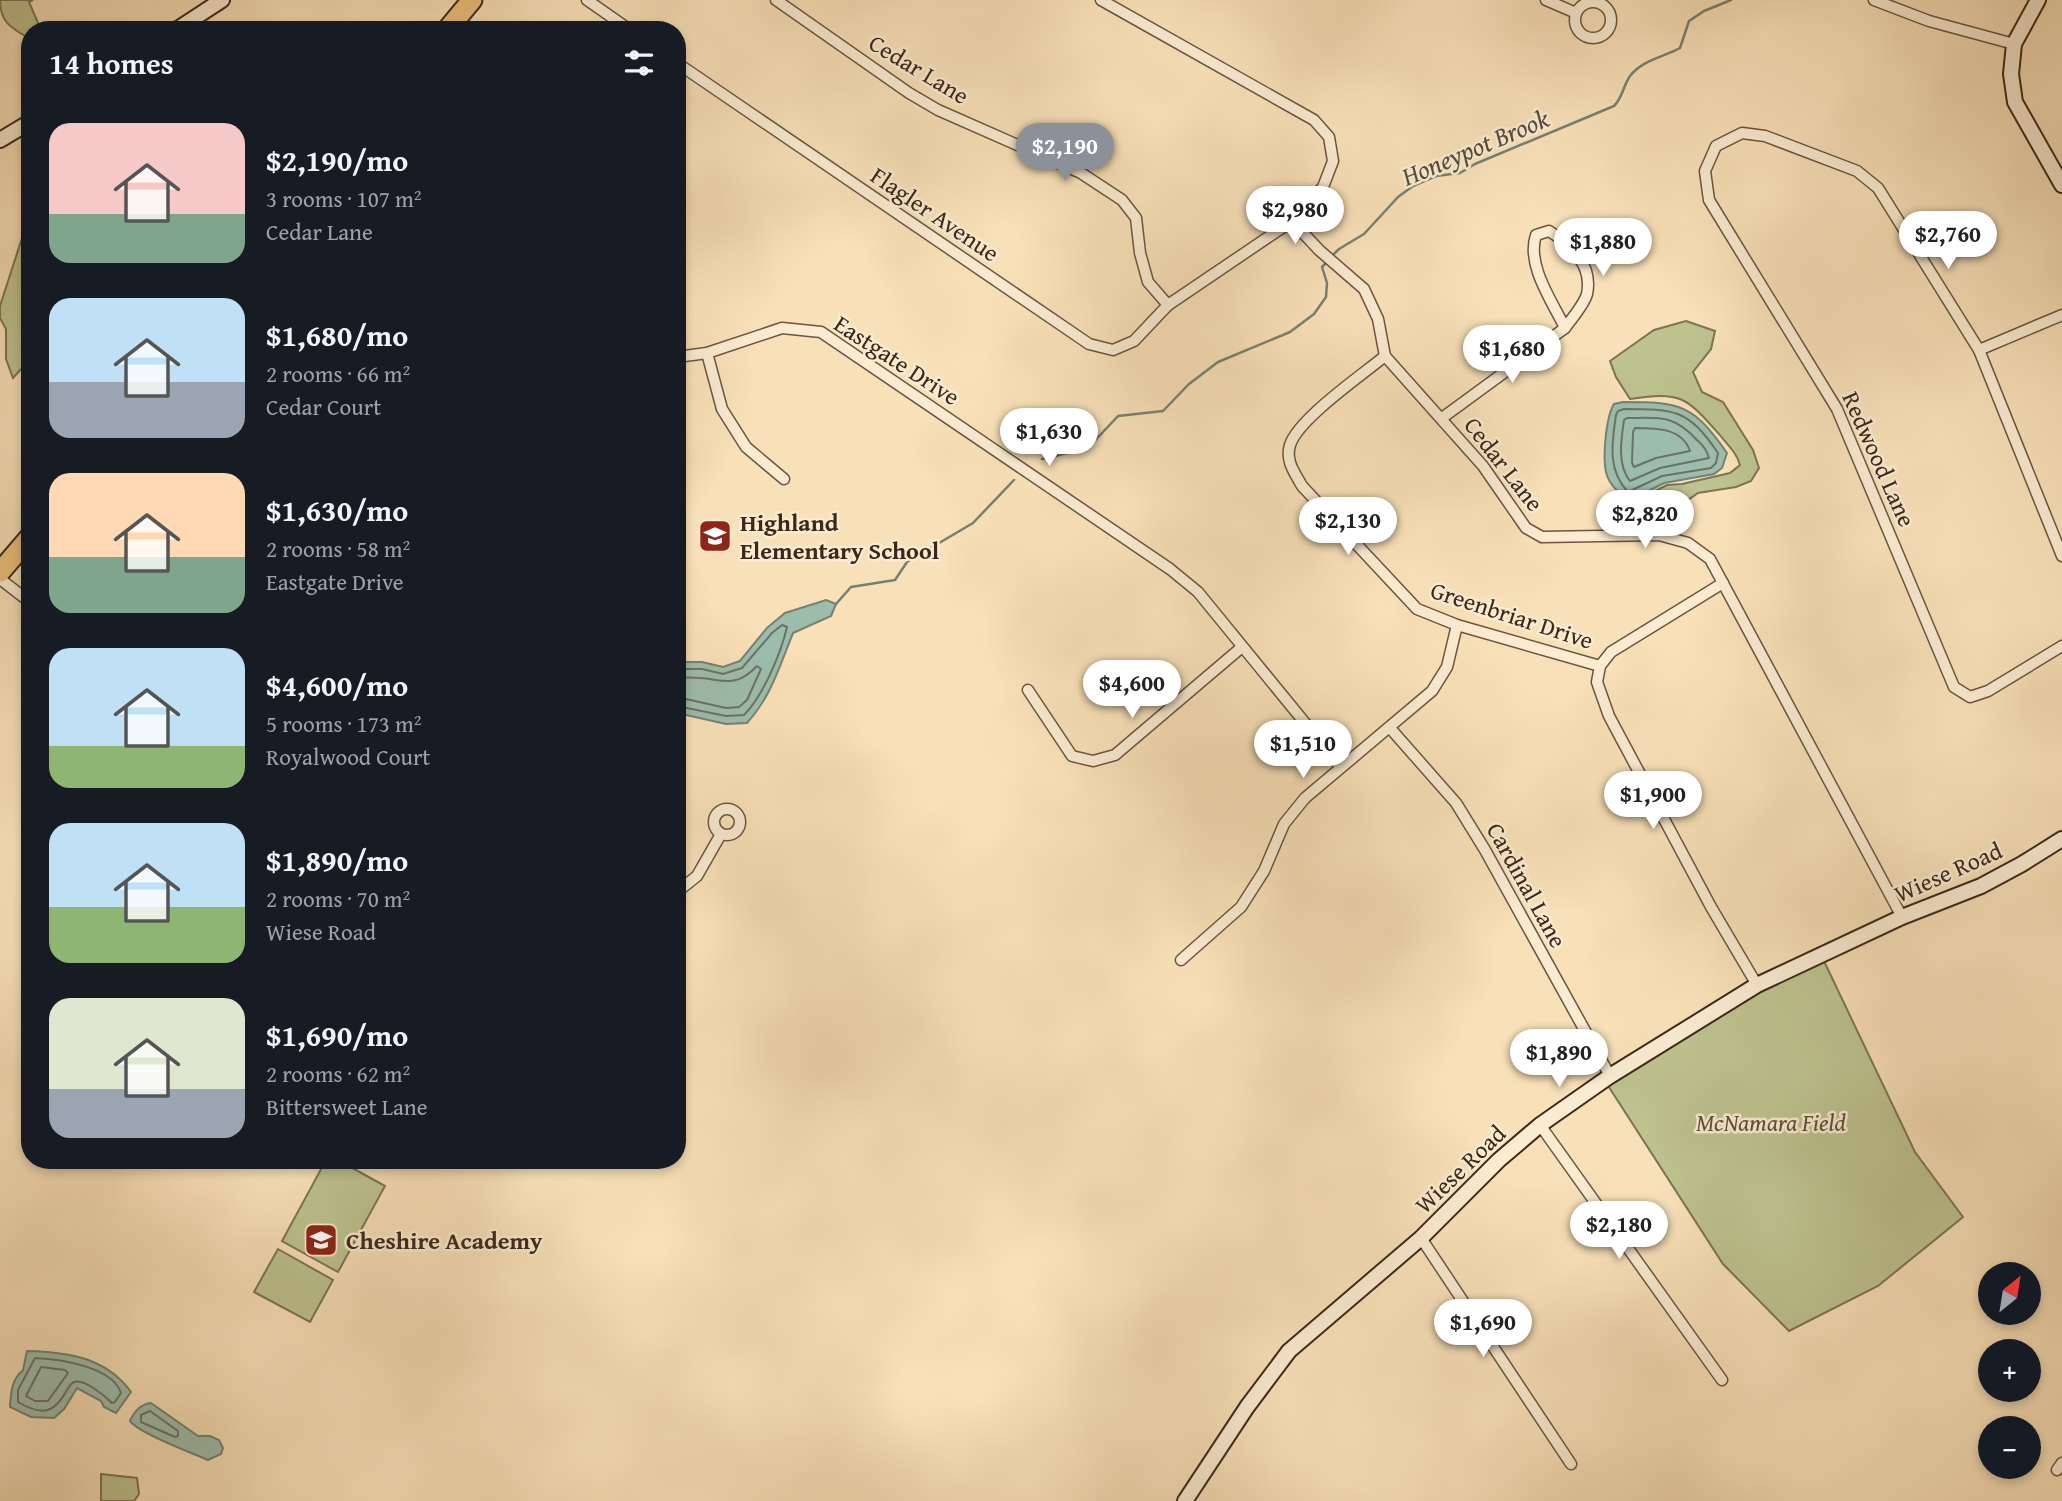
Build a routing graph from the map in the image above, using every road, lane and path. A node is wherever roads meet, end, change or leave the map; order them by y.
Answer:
1 (222, 0) edge
2 (472, 0) edge
3 (587, 0) edge
4 (776, 0) edge
5 (1101, 0) edge
6 (1546, 0) edge
7 (1874, 0) edge
8 (2038, 0) edge
9 (1576, 13) dead end
10 (190, 21) edge
11 (454, 21) edge
12 (617, 21) edge
13 (2014, 44) junction
14 (686, 69) edge
15 (21, 127) edge
16 (0, 140) edge
17 (2062, 185) edge
18 (1292, 220) junction
19 (1168, 305) junction
20 (2062, 315) edge
21 (1565, 328) junction
22 (1979, 350) junction
23 (707, 353) junction
24 (686, 356) edge
25 (1385, 356) junction
26 (1442, 418) junction
27 (784, 479) dead end
28 (21, 548) edge
29 (2062, 556) edge
30 (0, 572) edge
31 (0, 579) edge
32 (1723, 583) junction
33 (21, 595) edge
34 (1457, 625) junction
35 (2062, 646) edge
36 (1242, 647) junction
37 (1601, 666) junction
38 (1028, 690) dead end
39 (1390, 728) junction
40 (1341, 767) junction
41 (721, 834) dead end
42 (2062, 839) edge
43 (686, 885) edge
44 (1902, 917) junction
45 (1181, 960) dead end
46 (1757, 985) junction
47 (1609, 1076) junction
48 (1540, 1125) junction
49 (1421, 1238) junction
50 (1722, 1380) dead end
51 (1571, 1464) dead end
52 (1185, 1501) edge

1 - 10 street
2 - 11 highway
3 - 12 street
4 - 19 street, Cedar Lane
5 - 18 street
6 - 9 street
7 - 13 street
8 - 13 street
13 - 17 street
14 - 19 street, Flagler Avenue
15 - 16 street
18 - 19 street
18 - 25 street
20 - 22 street
21 - 21 street
21 - 26 street
22 - 29 street
22 - 35 street, Redwood Lane
23 - 24 street, Eastgate Drive
23 - 27 street
23 - 36 street, Eastgate Drive
25 - 26 street, Cedar Lane
25 - 34 street, Greenbriar Drive
26 - 32 street, Cedar Lane
28 - 30 highway
31 - 33 street
32 - 37 street
32 - 44 street, Cedar Lane
34 - 37 street, Greenbriar Drive
34 - 39 street
36 - 38 street
36 - 40 street, Eastgate Drive
37 - 46 street
39 - 40 street
39 - 47 street, Cardinal Lane
40 - 45 street
41 - 43 street
42 - 44 street, Wiese Road
44 - 46 street, Wiese Road
46 - 47 street, Wiese Road
47 - 48 street, Wiese Road
48 - 49 street, Wiese Road
48 - 50 street
49 - 51 street
49 - 52 street, Wiese Road

